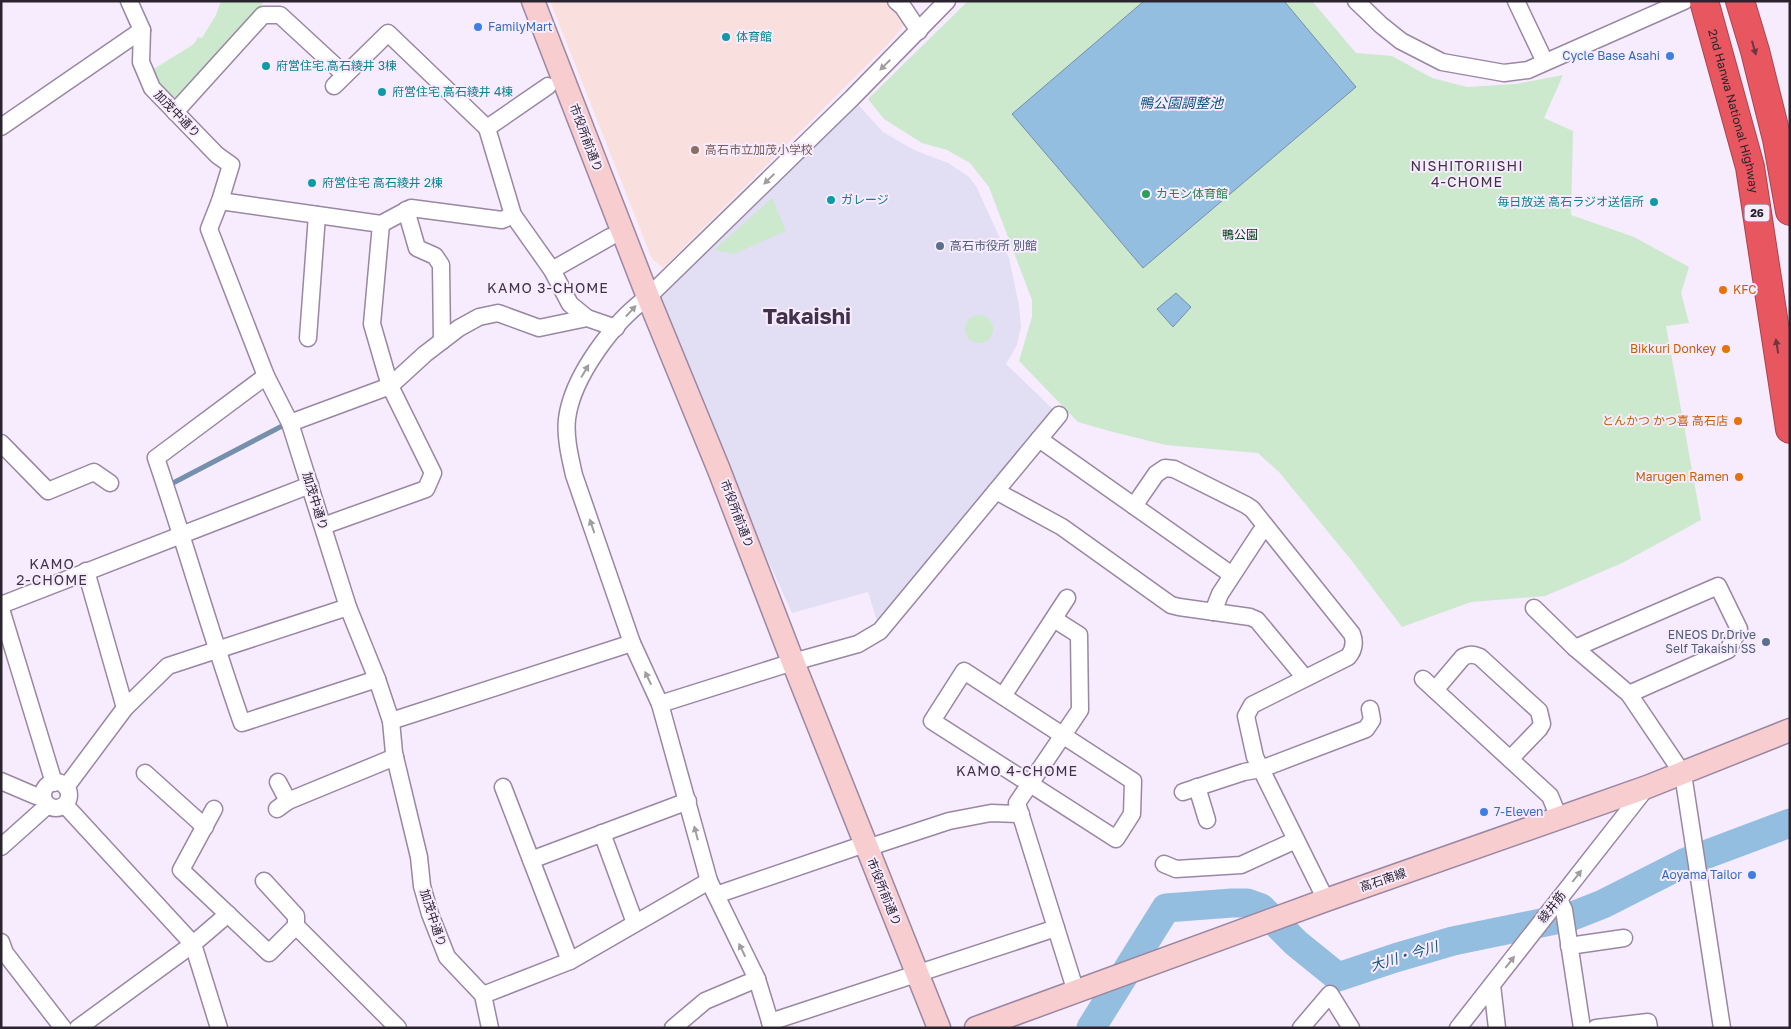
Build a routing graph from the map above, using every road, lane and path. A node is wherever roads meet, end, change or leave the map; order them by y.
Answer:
1 (129, 1) edge
2 (533, 1) edge
3 (896, 1) edge
4 (947, 1) edge
5 (1356, 1) edge
6 (1516, 1) edge
7 (1684, 1) edge
8 (1704, 1) edge
9 (1740, 1) edge
10 (142, 30) junction
11 (919, 30) junction
12 (1545, 62) junction
13 (548, 86) dead end
14 (175, 112) junction
15 (1, 127) edge
16 (487, 128) junction
17 (220, 201) junction
18 (406, 210) junction
19 (1790, 211) edge
20 (513, 214) junction
21 (317, 215) junction
22 (381, 224) junction
23 (610, 237) dead end
24 (552, 270) junction
25 (648, 297) junction
26 (587, 318) junction
27 (616, 328) junction
28 (308, 338) dead end
29 (442, 341) junction
30 (266, 376) junction
31 (390, 386) junction
32 (1058, 416) dead end
33 (290, 423) junction
34 (1790, 429) edge
35 (1039, 439) junction
36 (1, 443) edge
37 (110, 483) dead end
38 (310, 485) junction
39 (996, 491) junction
40 (1134, 506) junction
41 (323, 526) junction
42 (1266, 527) junction
43 (182, 534) junction
44 (86, 572) junction
45 (1232, 575) junction
46 (1068, 598) dead end
47 (1, 605) edge
48 (348, 607) junction
49 (1534, 608) dead end
50 (1, 609) edge
51 (1213, 612) junction
52 (1054, 619) junction
53 (632, 643) junction
54 (1575, 648) junction
55 (216, 649) junction
56 (793, 662) junction
57 (1305, 678) junction
58 (377, 679) junction
59 (1629, 694) junction
60 (1003, 696) junction
61 (660, 704) junction
62 (125, 708) junction
63 (1370, 709) dead end
64 (392, 721) junction
65 (1790, 730) edge
66 (1063, 734) junction
67 (395, 757) junction
68 (1510, 759) junction
69 (1261, 769) junction
70 (144, 773) dead end
71 (1683, 774) junction
72 (1, 781) edge
73 (278, 782) dead end
74 (1030, 784) junction
75 (60, 785) junction
76 (503, 787) dead end
77 (1647, 787) junction
78 (46, 800) junction
79 (688, 801) junction
80 (65, 805) junction
81 (214, 809) dead end
82 (1021, 814) junction
83 (1559, 818) junction
84 (1207, 820) dead end
85 (205, 826) junction
86 (602, 833) junction
87 (1296, 840) junction
88 (866, 846) junction
89 (1, 847) edge
90 (531, 860) junction
91 (1164, 864) dead end
92 (264, 882) dead end
93 (712, 888) junction
94 (1326, 900) junction
95 (1563, 911) junction
96 (228, 914) junction
97 (635, 923) junction
98 (296, 926) junction
99 (1056, 928) junction
100 (1624, 938) dead end
101 (193, 944) junction
102 (1569, 946) junction
103 (3, 950) edge
104 (570, 960) junction
105 (916, 973) junction
106 (757, 980) junction
107 (1492, 985) junction
108 (1076, 992) junction
109 (483, 995) junction
110 (771, 1025) edge
111 (63, 1028) edge
112 (78, 1028) edge
113 (219, 1028) edge
114 (398, 1028) edge
115 (490, 1028) edge
116 (673, 1028) edge
117 (939, 1028) edge
118 (976, 1028) edge
119 (1301, 1028) edge
120 (1351, 1028) edge
121 (1458, 1028) edge
122 (1498, 1028) edge
123 (1582, 1028) edge
124 (1596, 1028) edge
125 (1649, 1028) edge
126 (1722, 1028) edge

1 - 10 street, 加茂中通り
2 - 25 street, 市役所前通り
3 - 11 street
4 - 11 street
5 - 12 street
6 - 12 street
7 - 12 street
34 -> 8 highway, 2nd Hanwa National Highway / 26
9 -> 19 highway
10 - 14 street, 加茂中通り
10 - 15 street
11 -> 25 street
13 - 16 street
14 - 16 street
14 - 17 street, 加茂中通り
16 - 20 street
17 - 21 street
17 - 30 street, 加茂中通り
18 - 20 street
18 - 22 street
18 - 29 street
20 - 24 street
21 - 22 street
21 - 28 street
22 - 31 street
23 - 24 street
24 - 26 street
27 -> 25 street
25 - 56 street, 市役所前通り
26 - 27 street
26 - 29 street
53 -> 27 street
29 - 31 street
30 - 33 street, 加茂中通り
30 - 43 street
31 - 33 street
31 - 41 street
32 - 35 street
33 - 38 street, 加茂中通り
35 - 39 street
35 - 40 street
36 - 37 street
38 - 41 street, 加茂中通り
38 - 43 street
39 - 51 street
39 - 56 street
40 - 42 street
40 - 45 street
41 - 48 street, 加茂中通り
42 - 45 street
42 - 57 street
43 - 44 street
43 - 55 street
44 - 47 street
44 - 62 street
45 - 51 street
46 - 52 street
48 - 55 street
48 - 58 street, 加茂中通り
49 - 54 street
50 - 75 street
51 - 57 street
52 - 60 street
52 - 66 street
61 -> 53 street
53 - 64 street
54 - 59 street
54 - 59 street
55 - 58 street
55 - 62 street
56 - 61 street
56 - 88 street, 市役所前通り
57 - 69 street
58 - 64 street, 加茂中通り
59 - 71 street
60 - 66 street
60 - 74 street
61 - 79 street
62 - 75 street
63 - 69 street
64 - 67 street, 加茂中通り
65 - 71 street, 高石南線
66 - 74 street
66 - 74 street
67 - 73 street
67 - 109 street, 加茂中通り
68 - 68 street
68 - 83 street
69 - 84 street
69 - 87 street
70 - 85 street
71 - 77 street, 高石南線
71 - 126 street
72 - 78 street
74 - 82 street
75 - 78 street
75 - 80 street
76 - 90 street
77 - 83 street, 高石南線
95 -> 77 street, 綾井筋
78 - 80 street
78 - 89 street
79 - 86 street
93 -> 79 street
80 - 101 street
81 - 85 street
82 - 88 street
82 - 99 street
83 - 94 street, 高石南線
85 - 96 street
86 - 90 street
86 - 97 street
87 - 91 street
87 - 94 street
88 - 93 street
88 - 105 street, 市役所前通り
90 - 104 street
92 - 98 street
93 - 97 street
106 -> 93 street
94 - 108 street, 高石南線
95 - 102 street
107 -> 95 street, 綾井筋
96 - 98 street
96 - 101 street
97 - 104 street
98 - 114 street
99 - 105 street
99 - 108 street
100 - 102 street
101 - 112 street
101 - 113 street
102 - 123 street
103 - 111 street
104 - 109 street
105 - 110 street
105 - 117 street, 市役所前通り
106 - 110 street
106 - 116 street
107 - 121 street, 綾井筋
107 - 122 street
108 - 118 street, 高石南線
109 - 115 street
119 - 120 street
124 - 125 street

